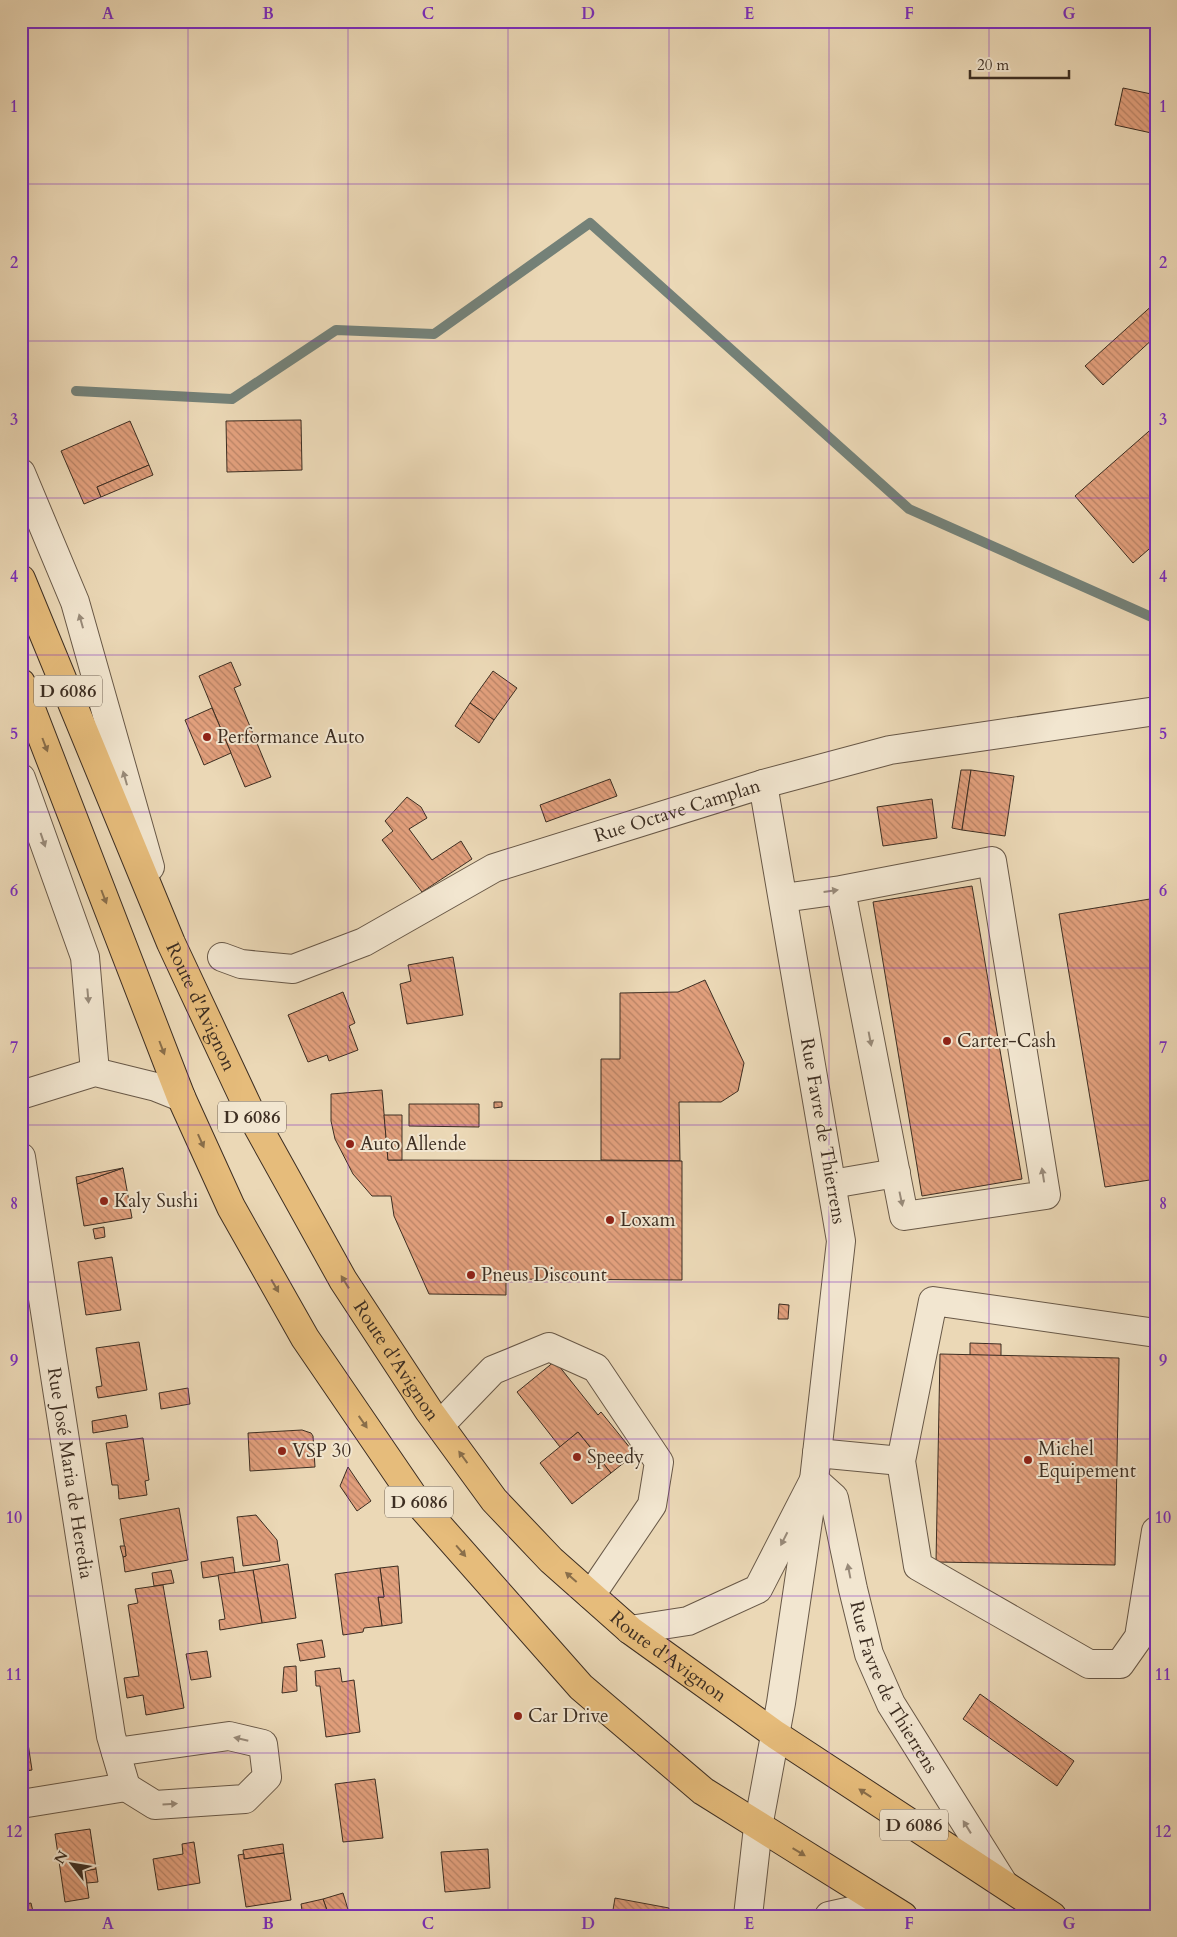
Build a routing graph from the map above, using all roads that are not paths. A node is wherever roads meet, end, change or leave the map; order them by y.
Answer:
1 (21, 473) edge
2 (21, 579) edge
3 (21, 683) edge
4 (1156, 711) edge
5 (21, 778) edge
6 (763, 784) junction
7 (841, 890) junction
8 (783, 898) junction
9 (171, 943) junction
10 (222, 957) dead end
11 (96, 1072) junction
12 (21, 1095) edge
13 (181, 1097) junction
14 (21, 1158) edge
15 (896, 1173) junction
16 (832, 1184) junction
17 (1156, 1333) edge
18 (440, 1424) junction
19 (817, 1453) junction
20 (901, 1461) junction
21 (814, 1480) junction
22 (1156, 1531) edge
23 (592, 1595) junction
24 (630, 1630) junction
25 (776, 1735) junction
26 (116, 1752) junction
27 (126, 1787) junction
28 (21, 1804) edge
29 (758, 1827) junction
30 (1003, 1883) junction
31 (893, 1910) edge
32 (748, 1916) edge
33 (829, 1916) edge
34 (1052, 1916) edge

9 -> 1 street
2 - 9 main road, Route d'Avignon / D 6086
3 -> 13 main road, D 6086
4 - 6 street, Rue Octave Camplan
5 -> 11 street
6 - 8 street, Rue Favre de Thierrens
6 - 10 street, Rue Octave Camplan
8 -> 7 street
7 -> 15 street
15 -> 7 street
8 - 16 street, Rue Favre de Thierrens
18 -> 9 main road, Route d'Avignon / D 6086
11 - 12 street
11 - 13 street
13 -> 29 main road, D 6086
14 - 26 street, Rue José Maria de Heredia
15 - 16 street
16 - 19 street, Rue Favre de Thierrens
17 - 20 street
23 -> 18 main road, Route d'Avignon / D 6086
18 - 23 street
19 - 20 street
19 - 21 street, Rue Favre de Thierrens
20 - 22 street
21 -> 24 street, Rue Favre de Thierrens
21 - 25 street, Rue Favre de Thierrens
30 -> 21 street, Rue Favre de Thierrens
23 - 24 main road, Route d'Avignon / D 6086
24 - 25 main road, Route d'Avignon / D 6086
25 - 29 street, Rue Favre de Thierrens
30 -> 25 main road, Route d'Avignon / D 6086
26 - 27 street, Rue José Maria de Heredia
27 -> 26 street
27 - 28 street
29 -> 31 main road, D 6086
29 - 32 street, Rue Favre de Thierrens
30 - 34 main road, Route d'Avignon / D 6086
31 - 33 street

